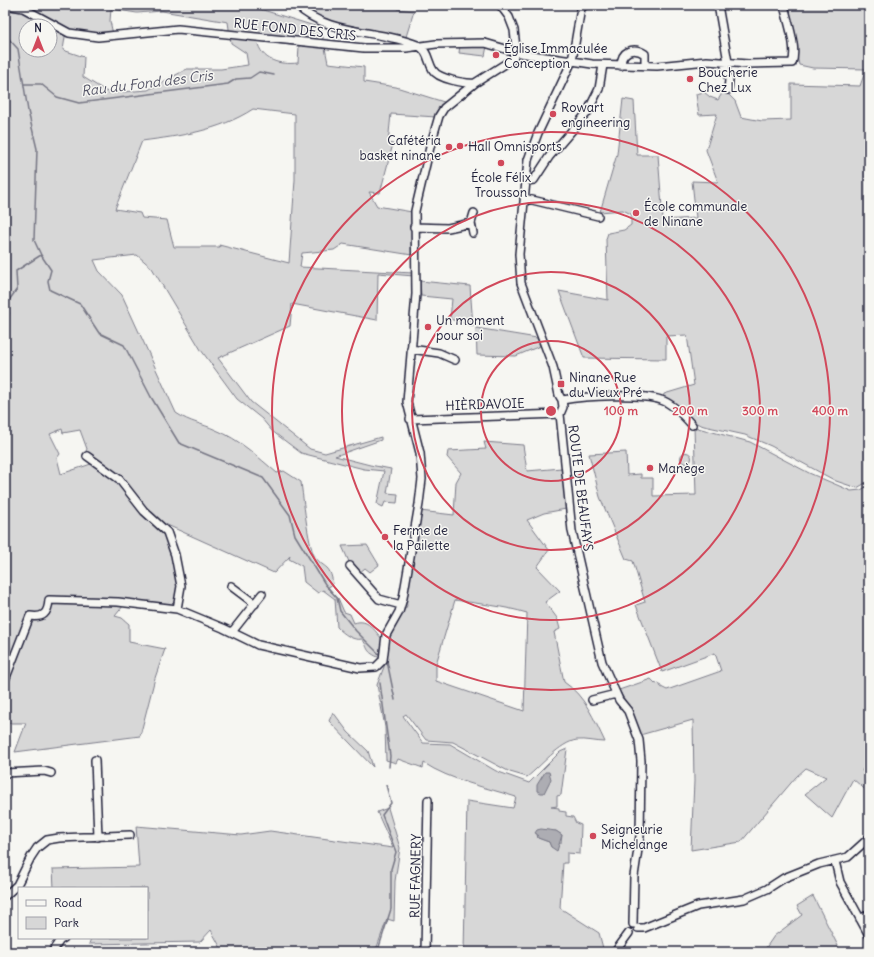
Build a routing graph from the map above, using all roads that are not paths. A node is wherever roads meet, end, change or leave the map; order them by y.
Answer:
1 (6, 5) edge
2 (296, 5) edge
3 (500, 5) edge
4 (585, 5) edge
5 (718, 5) edge
6 (784, 5) edge
7 (436, 44) junction
8 (418, 46) junction
9 (515, 52) junction
10 (428, 56) junction
11 (572, 61) junction
12 (726, 62) junction
13 (603, 65) junction
14 (620, 66) junction
15 (645, 66) junction
16 (463, 82) junction
17 (475, 83) junction
18 (728, 90) dead end
19 (467, 91) junction
20 (526, 181) junction
21 (524, 198) junction
22 (474, 213) dead end
23 (598, 216) dead end
24 (471, 223) junction
25 (414, 227) junction
26 (473, 233) dead end
27 (411, 349) junction
28 (455, 360) dead end
29 (562, 400) junction
30 (560, 414) junction
31 (410, 419) junction
32 (692, 424) dead end
33 (87, 456) dead end
34 (350, 566) dead end
35 (230, 586) dead end
36 (262, 594) dead end
37 (255, 604) junction
38 (401, 605) junction
39 (177, 609) junction
40 (232, 632) junction
41 (5, 680) edge
42 (616, 694) junction
43 (592, 700) dead end
44 (95, 760) dead end
45 (5, 773) edge
46 (51, 773) dead end
47 (428, 800) dead end
48 (130, 835) dead end
49 (98, 837) junction
50 (869, 838) edge
51 (835, 861) junction
52 (5, 896) edge
53 (869, 914) edge
54 (860, 919) junction
55 (635, 926) junction
56 (869, 935) edge
57 (62, 939) edge
58 (52, 952) edge
59 (425, 952) edge
60 (615, 952) edge

1 - 8 street, RUE FOND DES CRIS
2 - 8 street
3 - 9 street
4 - 11 street, ROUTE DE BEAUFAYS
5 - 12 street
6 - 12 street, RUE FOND DES CRIS
7 - 8 street, RUE FOND DES CRIS
7 - 9 street, RUE FOND DES CRIS
7 - 10 street
8 - 10 street
9 - 11 street, RUE FOND DES CRIS
9 - 17 street
10 - 16 street
11 - 13 street, RUE FOND DES CRIS
11 - 20 street, ROUTE DE BEAUFAYS
12 - 15 street, RUE FOND DES CRIS
12 - 18 street
13 - 14 street, RUE FOND DES CRIS
13 - 20 street
14 - 15 street, RUE FOND DES CRIS
14 - 15 street
16 - 17 street
16 - 19 street
17 - 19 street
19 - 25 street
20 - 21 street, ROUTE DE BEAUFAYS
21 - 23 street
21 - 29 street, ROUTE DE BEAUFAYS
22 - 24 street
24 - 25 street
24 - 26 street
25 - 27 street
27 - 28 street
27 - 31 street
29 - 30 street, ROUTE DE BEAUFAYS
29 - 32 street
30 - 31 street, HIÈRDAVOIE
30 - 42 street, ROUTE DE BEAUFAYS
31 - 38 street
33 - 39 street
34 - 38 street
35 - 37 street
36 - 37 street
37 - 40 street
38 - 40 street
39 - 40 street
39 - 41 street
42 - 43 street
42 - 55 street, ROUTE DE BEAUFAYS
44 - 49 street
45 - 46 street
47 - 59 street, RUE FAGNERY
48 - 49 street
49 - 52 street
50 - 51 street
51 - 54 street
51 - 55 street
53 - 54 street
54 - 56 street
55 - 60 street
57 - 58 street

